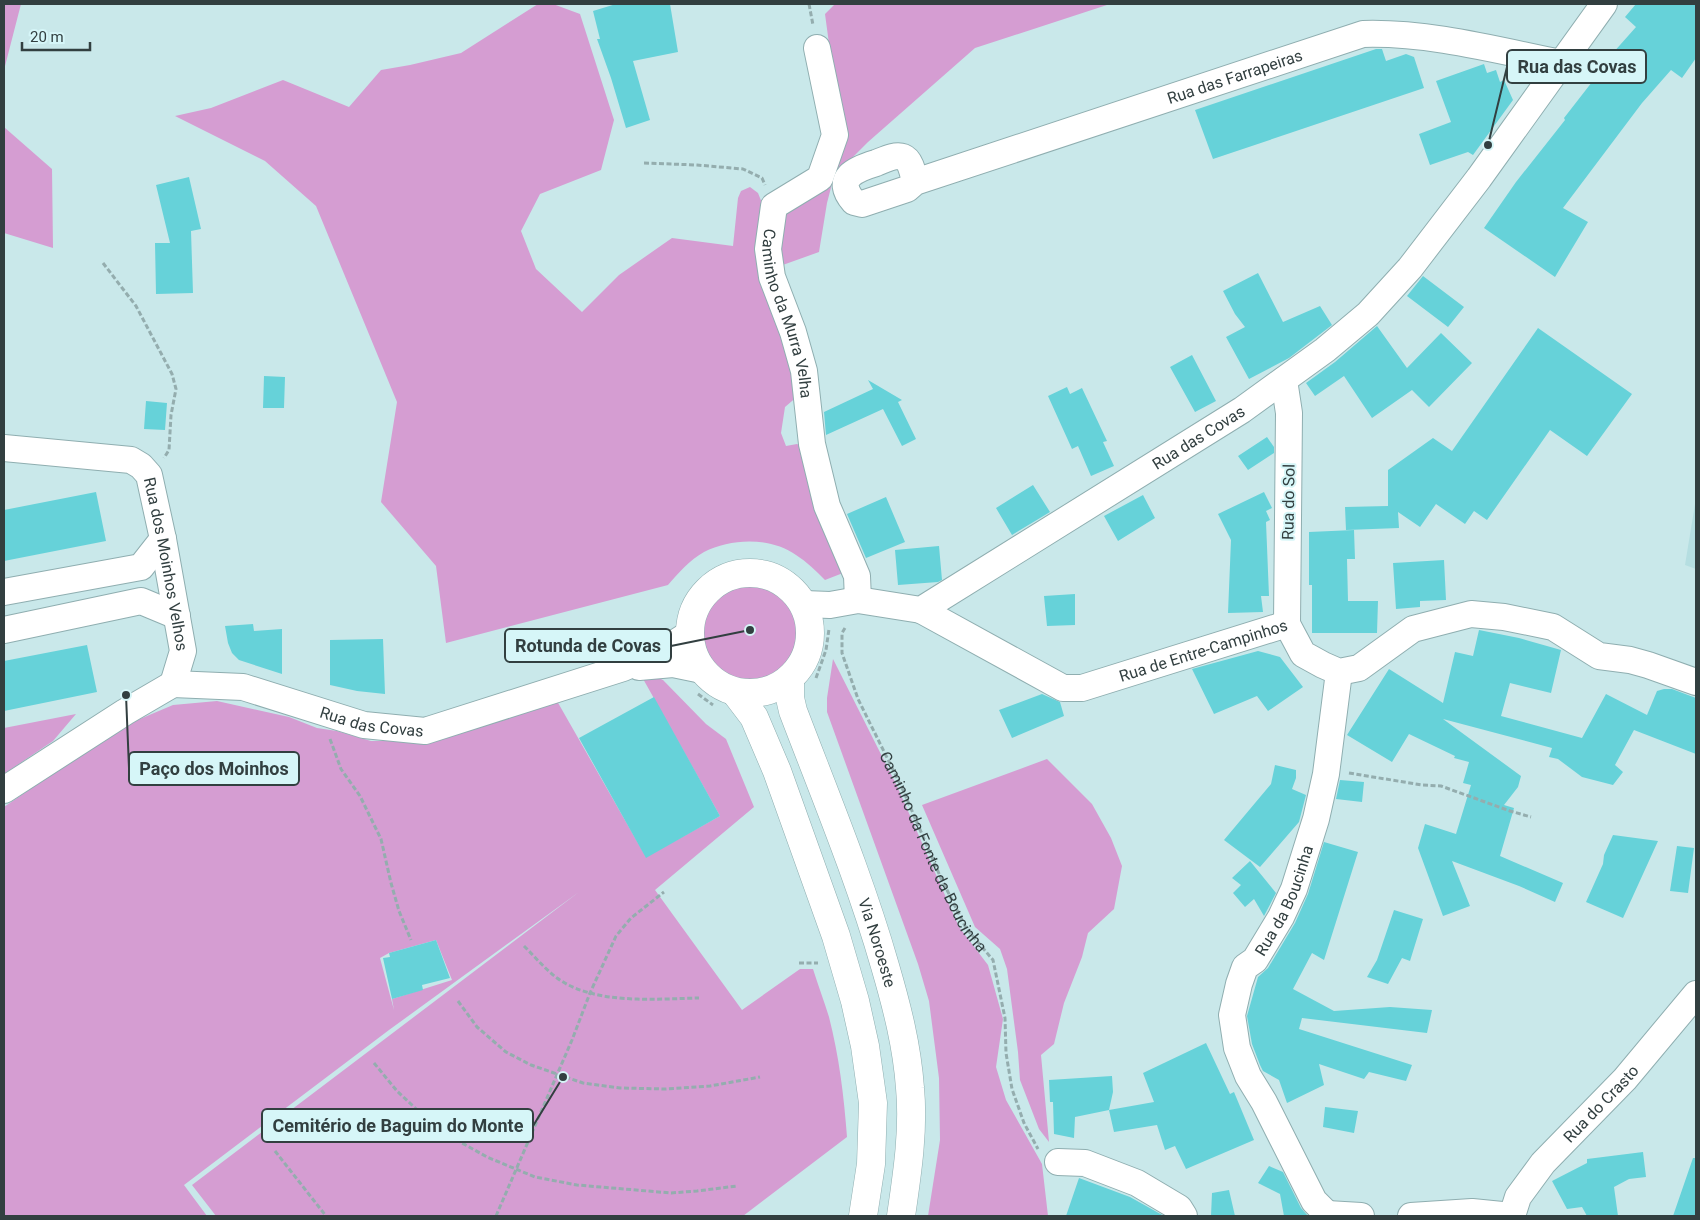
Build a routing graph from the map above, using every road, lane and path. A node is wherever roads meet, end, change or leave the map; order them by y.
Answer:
1 (1604, 4) edge
2 (817, 48) dead end
3 (1560, 63) junction
4 (644, 164) dead end
5 (915, 182) dead end
6 (774, 206) junction
7 (103, 263) dead end
8 (1284, 380) junction
9 (4, 448) edge
10 (149, 475) junction
11 (163, 539) junction
12 (4, 592) edge
13 (858, 600) junction
14 (921, 610) junction
15 (815, 611) junction
16 (177, 616) junction
17 (1286, 624) junction
18 (4, 630) edge
19 (689, 634) junction
20 (623, 668) junction
21 (702, 670) junction
22 (1339, 672) junction
23 (790, 679) junction
24 (1696, 682) edge
25 (173, 684) junction
26 (734, 692) junction
27 (328, 714) junction
28 (1326, 769) junction
29 (4, 790) edge
30 (1531, 817) dead end
31 (664, 892) dead end
32 (411, 940) dead end
33 (524, 946) dead end
34 (798, 963) dead end
35 (818, 963) dead end
36 (590, 993) junction
37 (1696, 994) edge
38 (699, 998) dead end
39 (458, 1002) dead end
40 (374, 1063) dead end
41 (557, 1074) junction
42 (760, 1077) dead end
43 (275, 1150) dead end
44 (1058, 1162) joint
45 (516, 1171) junction
46 (736, 1186) dead end
47 (1326, 1215) edge
48 (326, 1216) edge
49 (496, 1216) edge
50 (864, 1216) edge
51 (901, 1216) edge
52 (1184, 1216) edge
53 (1361, 1216) edge
54 (1412, 1216) edge
55 (1512, 1216) edge

1 - 3 street, Rua das Covas
2 - 6 street, Caminho da Murra Velha
3 - 5 street, Rua das Farrapeiras
3 - 8 street, Rua das Covas
4 - 6 path
6 - 13 street, Caminho da Murra Velha
7 - 10 path
8 - 14 street, Rua das Covas
8 - 17 street, Rua do Sol
9 - 10 street, Rua dos Moinhos Velhos
10 - 11 street, Rua dos Moinhos Velhos
11 - 12 street
11 - 16 street, Rua dos Moinhos Velhos
13 - 14 street
13 - 15 street
13 - 44 path, Caminho da Fonte da Boucinha
14 - 17 street, Rua de Entre-Campinhos
15 - 19 main road
15 - 23 main road
16 - 18 street
16 - 25 street, Rua dos Moinhos Velhos
17 - 22 street, Rua de Entre-Campinhos
19 - 20 street, Rua das Covas
19 - 21 main road
20 - 21 street, Rua das Covas
20 - 27 street, Rua das Covas
21 - 26 main road
22 - 24 street
22 - 28 street, Rua da Boucinha
23 - 26 main road
23 - 51 main road, Via Noroeste
25 - 27 street, Rua das Covas
25 - 29 street
26 - 50 main road
27 - 32 path
28 - 30 path
28 - 47 street, Rua da Boucinha
31 - 36 path
33 - 36 path
34 - 35 path
36 - 38 path
36 - 41 path
37 - 55 street, Rua do Crasto
39 - 41 path
40 - 45 path
41 - 42 path
41 - 45 path
43 - 48 path
44 - 52 street
45 - 46 path
45 - 49 path
47 - 53 street
54 - 55 street

